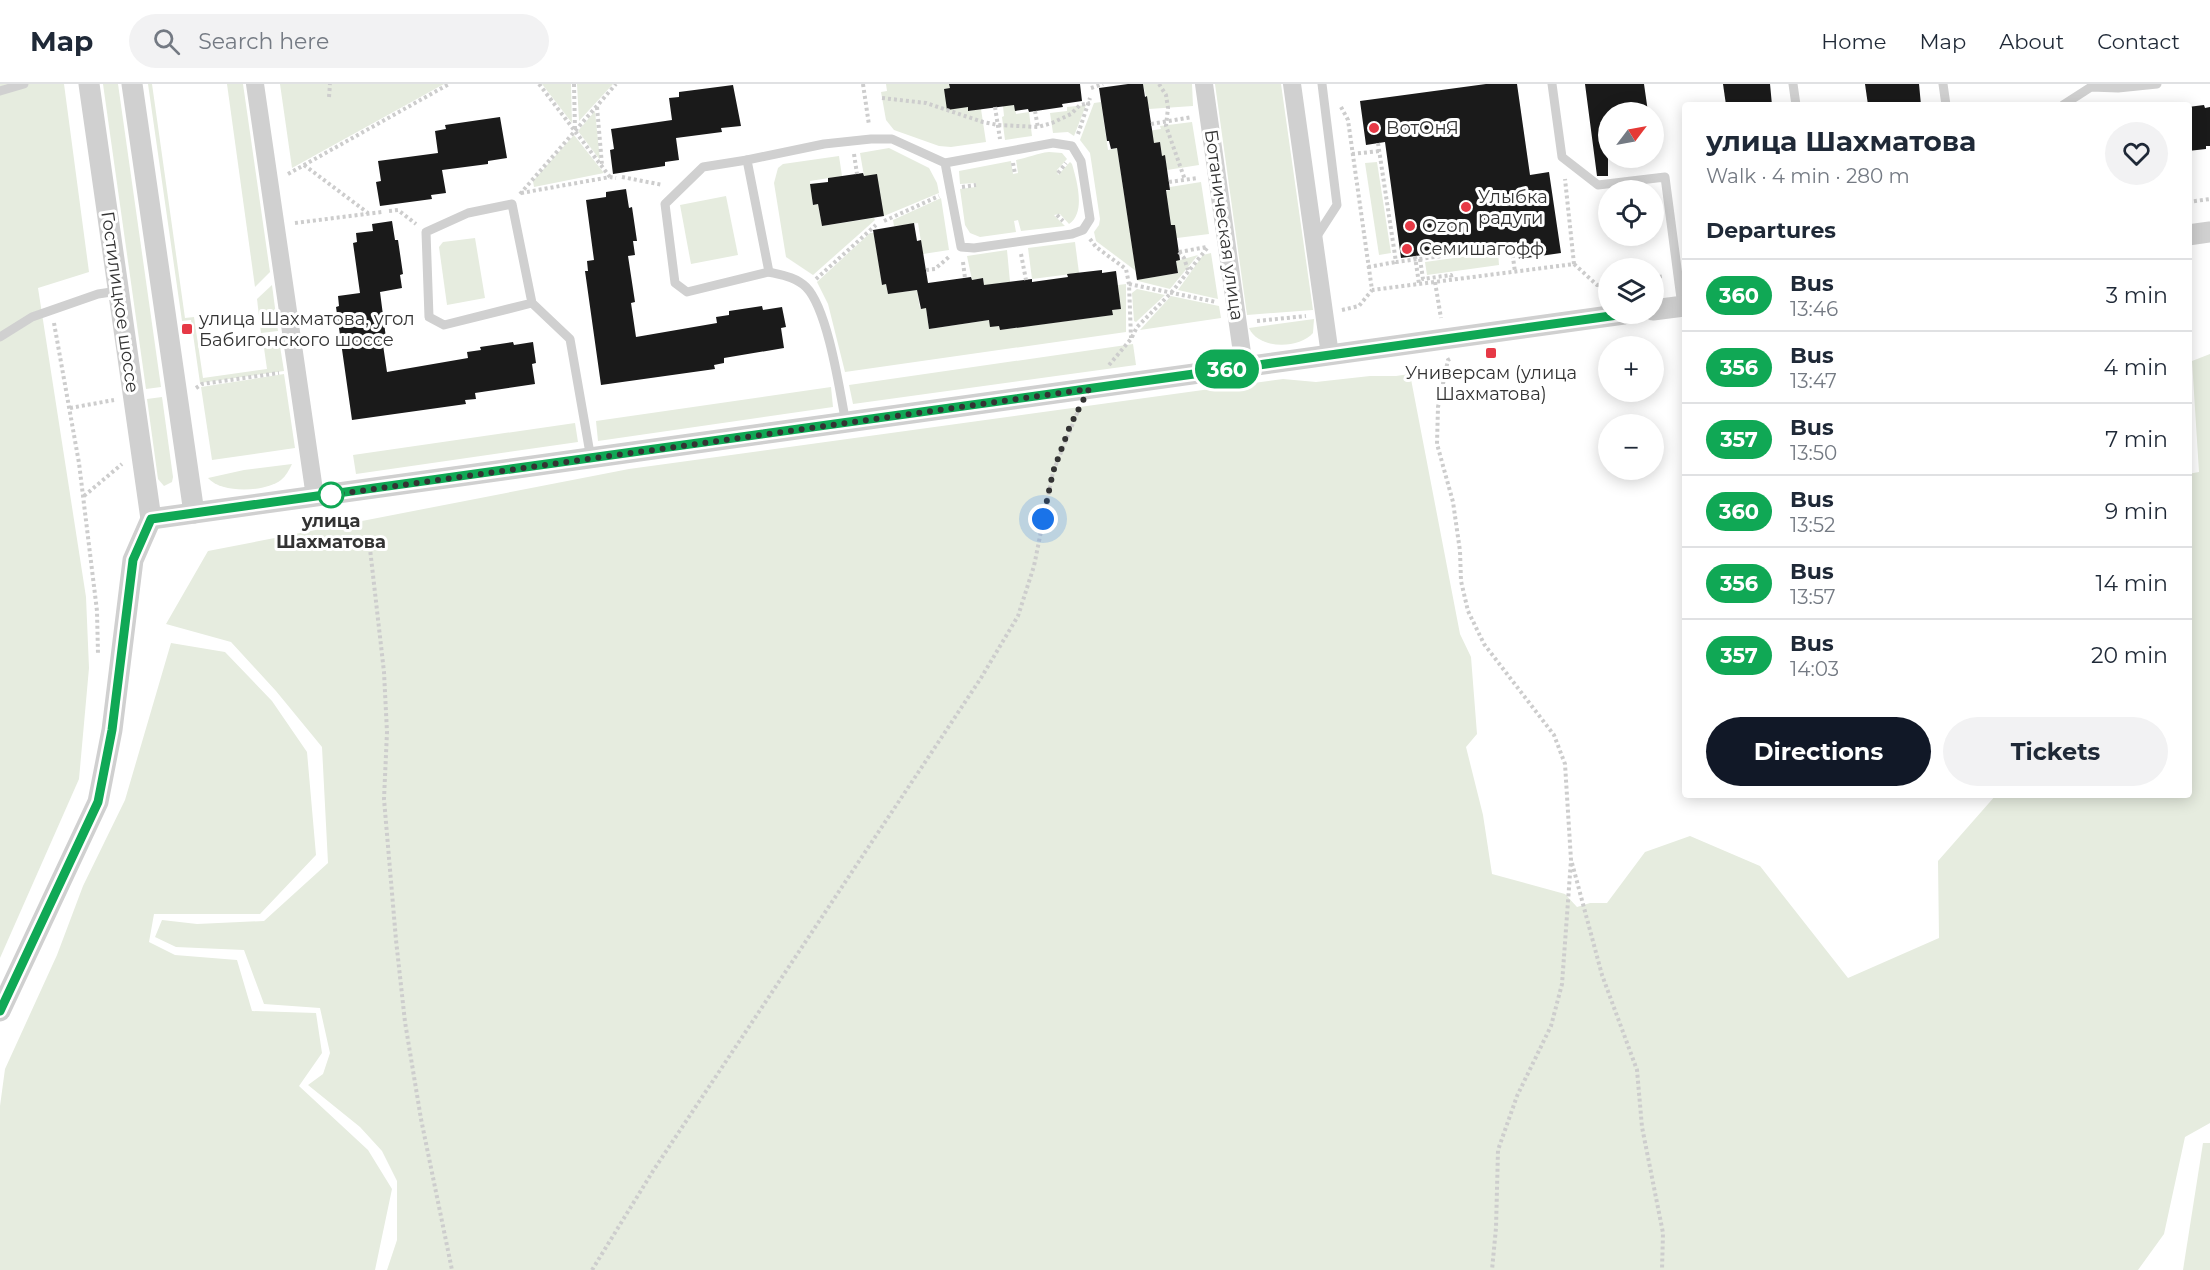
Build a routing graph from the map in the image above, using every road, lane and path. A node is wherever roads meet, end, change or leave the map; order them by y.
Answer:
1 (24, 84) edge
2 (89, 84) edge
3 (132, 84) edge
4 (255, 84) edge
5 (330, 84) edge
6 (449, 84) edge
7 (539, 84) edge
8 (574, 84) edge
9 (616, 84) edge
10 (863, 84) edge
11 (1102, 84) edge
12 (1159, 84) edge
13 (1204, 84) edge
14 (1292, 84) edge
15 (1322, 84) edge
16 (1552, 84) edge
17 (1793, 84) edge
18 (1943, 84) edge
19 (2157, 84) edge
20 (2089, 86) edge
21 (1091, 88) edge
22 (0, 91) edge
23 (329, 97) dead end
24 (882, 98) dead end
25 (1336, 100) dead end
26 (1796, 102) edge
27 (1946, 102) edge
28 (2067, 102) edge
29 (597, 106) junction
30 (995, 107) dead end
31 (1035, 111) dead end
32 (1197, 116) dead end
33 (1166, 121) junction
34 (1151, 124) dead end
35 (998, 125) junction
36 (1038, 127) junction
37 (575, 131) junction
38 (871, 139) junction
39 (1378, 143) dead end
40 (1041, 145) junction
41 (1072, 146) junction
42 (1380, 151) junction
43 (1002, 152) junction
44 (1352, 154) junction
45 (1562, 157) junction
46 (747, 159) junction
47 (945, 162) junction
48 (304, 165) junction
49 (602, 166) junction
50 (1058, 173) dead end
51 (288, 174) dead end
52 (610, 177) junction
53 (622, 177) dead end
54 (1205, 177) dead end
55 (616, 178) dead end
56 (1185, 180) junction
57 (1169, 182) dead end
58 (976, 185) dead end
59 (955, 189) junction
60 (678, 190) junction
61 (520, 193) junction
62 (2210, 199) edge
63 (2192, 201) edge
64 (512, 204) junction
65 (389, 211) dead end
66 (382, 212) dead end
67 (369, 214) junction
68 (884, 221) dead end
69 (295, 223) dead end
70 (876, 225) dead end
71 (1083, 230) junction
72 (426, 232) junction
73 (2210, 232) edge
74 (2192, 234) edge
75 (1314, 241) junction
76 (1511, 245) junction
77 (1518, 246) dead end
78 (961, 247) junction
79 (1208, 247) dead end
80 (1200, 256) dead end
81 (1417, 258) junction
82 (1396, 262) junction
83 (1574, 264) junction
84 (1368, 267) junction
85 (926, 270) dead end
86 (1188, 271) junction
87 (769, 272) junction
88 (1515, 272) junction
89 (1452, 280) junction
90 (1435, 282) junction
91 (1129, 284) junction
92 (1419, 284) junction
93 (1598, 285) edge
94 (807, 287) junction
95 (1372, 290) junction
96 (118, 291) junction
97 (1171, 293) junction
98 (1682, 299) edge
99 (532, 303) junction
100 (1221, 303) dead end
101 (1682, 306) edge
102 (1664, 309) edge
103 (52, 310) junction
104 (1333, 312) dead end
105 (1313, 315) dead end
106 (1598, 318) edge
107 (1248, 322) dead end
108 (1441, 322) dead end
109 (0, 337) edge
110 (1131, 339) junction
111 (1330, 355) junction
112 (1448, 360) dead end
113 (1244, 367) junction
114 (288, 372) dead end
115 (202, 384) dead end
116 (1089, 389) junction
117 (115, 400) dead end
118 (70, 408) junction
119 (846, 424) junction
120 (591, 459) junction
121 (124, 462) dead end
122 (83, 496) junction
123 (315, 497) junction
124 (194, 513) junction
125 (151, 519) junction
126 (369, 540) dead end
127 (99, 663) dead end
128 (1570, 860) junction
129 (0, 1011) edge
130 (452, 1270) edge
131 (592, 1270) edge
132 (1492, 1270) edge
133 (1662, 1270) edge

1 - 22 lane
2 - 96 street, Гостилицкое шоссе
3 - 124 street
4 - 123 street
5 - 23 path
6 - 48 path
7 - 37 path
8 - 37 path
9 - 29 path
10 - 38 path
11 - 21 path
12 - 33 path
13 - 113 street, Ботаническая улица
14 - 75 street
15 - 75 lane
16 - 45 lane
17 - 26 lane
18 - 27 lane
19 - 20 lane
20 - 28 lane
24 - 35 path
25 - 44 path
29 - 37 path
29 - 49 path
30 - 35 path
31 - 36 path
32 - 33 path
33 - 34 path
33 - 56 path
35 - 36 path
35 - 43 path
36 - 40 path
36 - 41 path
37 - 49 path
37 - 61 path
38 - 46 lane
38 - 47 lane
39 - 42 path
40 - 41 lane
40 - 43 lane
41 - 50 path
41 - 71 lane
42 - 44 path
42 - 82 path
43 - 47 lane
44 - 84 path
45 - 83 path
45 - 98 lane
46 - 60 lane
46 - 87 lane
47 - 59 lane
48 - 51 path
48 - 67 path
49 - 52 path
52 - 55 path
52 - 61 path
53 - 60 path
54 - 56 path
56 - 57 path
58 - 59 path
59 - 68 path
59 - 78 lane
60 - 87 lane
61 - 64 path
62 - 63 path
64 - 72 lane
64 - 99 lane
65 - 72 path
66 - 67 path
67 - 69 path
70 - 94 path
71 - 78 lane
71 - 91 path
72 - 99 lane
73 - 74 street
75 - 111 street
76 - 77 path
76 - 81 path
76 - 88 path
78 - 85 path
79 - 86 path
80 - 86 path
81 - 82 path
81 - 89 path
81 - 92 path
82 - 84 path
83 - 88 path
83 - 93 path
84 - 95 path
86 - 97 path
87 - 94 lane
88 - 89 path
89 - 90 path
90 - 92 path
90 - 108 path
91 - 97 path
91 - 110 path
92 - 95 path
94 - 119 lane
95 - 104 path
96 - 103 lane
96 - 125 street, Гостилицкое шоссе
97 - 100 path
97 - 110 path
99 - 120 lane
101 - 102 street
103 - 109 lane
103 - 118 path
105 - 107 path
106 - 111 street
110 - 116 path
111 - 113 street
112 - 128 path
113 - 116 street
114 - 115 path
116 - 119 street
116 - 131 path
117 - 118 path
118 - 122 path
119 - 120 street
120 - 123 street
121 - 122 path
122 - 127 path
123 - 124 street
124 - 125 street
125 - 129 street
126 - 130 path
128 - 132 path
128 - 133 path

